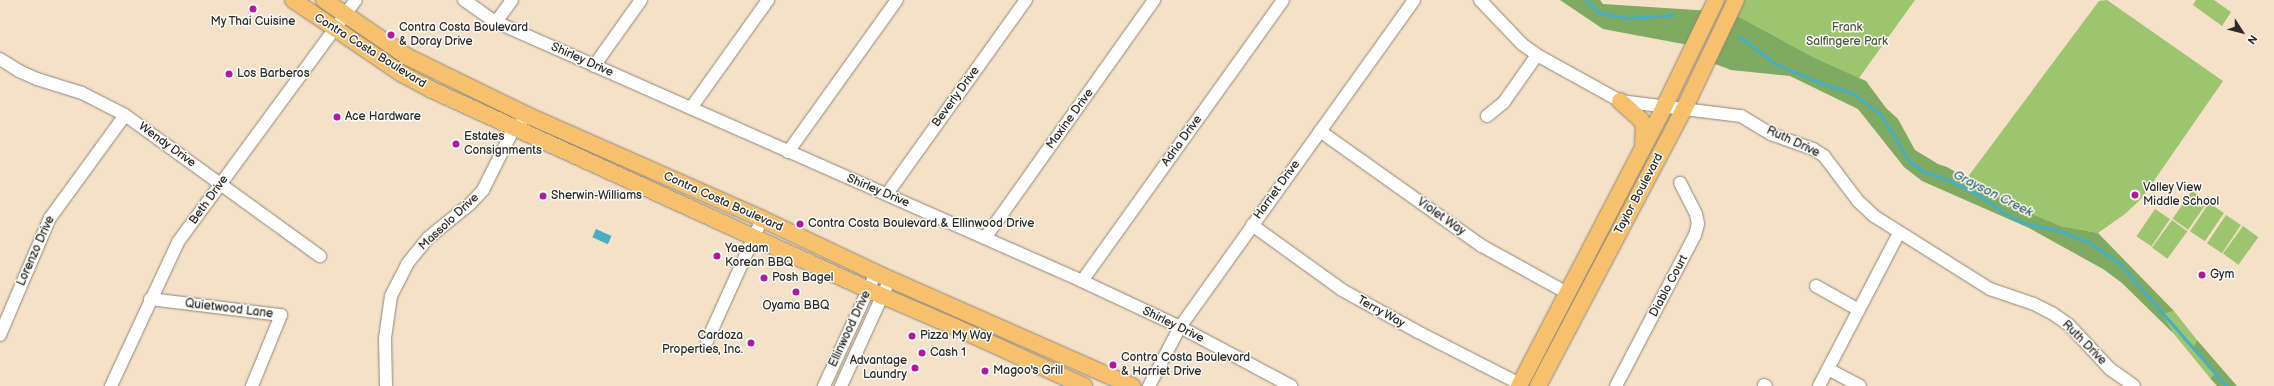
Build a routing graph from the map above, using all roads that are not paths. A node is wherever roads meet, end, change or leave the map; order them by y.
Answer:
1 (293, 0) edge
2 (324, 0) edge
3 (356, 0) edge
4 (464, 0) edge
5 (512, 0) edge
6 (641, 0) edge
7 (768, 0) edge
8 (897, 0) edge
9 (1026, 0) edge
10 (1154, 0) edge
11 (1282, 0) edge
12 (1414, 0) edge
13 (1480, 0) edge
14 (1716, 0) edge
15 (1736, 0) edge
16 (344, 14) junction
17 (496, 22) junction
18 (334, 29) junction
19 (1537, 55) junction
20 (0, 59) edge
21 (594, 66) junction
22 (1620, 101) junction
23 (1664, 107) junction
24 (691, 108) junction
25 (1684, 109) junction
26 (125, 115) junction
27 (1487, 116) dead end
28 (532, 117) junction
29 (514, 128) junction
30 (1320, 131) junction
31 (1644, 146) junction
32 (788, 152) junction
33 (220, 183) junction
34 (1680, 183) dead end
35 (887, 194) junction
36 (762, 219) junction
37 (1252, 225) junction
38 (1899, 233) junction
39 (754, 236) junction
40 (985, 238) junction
41 (320, 256) dead end
42 (883, 276) junction
43 (1082, 281) junction
44 (1816, 286) dead end
45 (868, 290) junction
46 (1568, 293) junction
47 (882, 296) junction
48 (150, 299) junction
49 (1859, 310) junction
50 (1180, 327) junction
51 (0, 335) edge
52 (707, 341) dead end
53 (1828, 369) junction
54 (1520, 385) edge
55 (111, 386) edge
56 (252, 386) edge
57 (386, 386) edge
58 (824, 386) edge
59 (841, 386) edge
60 (1084, 386) edge
61 (1132, 386) edge
62 (1149, 386) edge
63 (1291, 386) edge
64 (1538, 386) edge
65 (1616, 386) edge
66 (1819, 386) edge
67 (1860, 386) edge
68 (2134, 386) edge

1 - 18 main road, Contra Costa Boulevard
2 - 16 main road, Contra Costa Boulevard
3 - 16 street, Beth Drive
4 - 17 street, Shirley Drive
5 - 17 street
6 - 21 street
7 - 24 street
8 - 32 street
9 - 35 street, Beverly Drive
10 - 40 street, Maxine Drive
11 - 43 street, Adria Drive
12 - 30 street, Harriet Drive
13 - 19 street, Ruth Drive
14 - 23 main road, Taylor Boulevard
15 - 25 main road, Taylor Boulevard
16 - 18 street, Beth Drive
16 - 28 main road, Contra Costa Boulevard
17 - 21 street, Shirley Drive
18 - 29 main road, Contra Costa Boulevard
18 - 33 street, Beth Drive
19 - 22 street, Ruth Drive
19 - 27 street
20 - 26 street, Wendy Drive
21 - 24 street, Shirley Drive
22 - 23 street, Ruth Drive
22 - 31 main road
23 - 25 street, Ruth Drive
23 - 31 main road, Taylor Boulevard
24 - 32 street, Shirley Drive
25 - 38 street, Ruth Drive
25 - 64 main road, Taylor Boulevard
26 - 33 street, Wendy Drive
26 - 51 street, Lorenzo Drive
28 - 29 street
28 - 36 main road, Contra Costa Boulevard
29 - 39 main road, Contra Costa Boulevard
29 - 57 street, Massolo Drive
30 - 37 street, Harriet Drive
30 - 46 street, Violet Way
31 - 46 main road, Taylor Boulevard
32 - 35 street, Shirley Drive
33 - 41 street, Wendy Drive
33 - 48 street, Beth Drive
34 - 65 street, Diablo Court
35 - 40 street, Shirley Drive
36 - 39 street
36 - 42 main road, Contra Costa Boulevard
37 - 50 street, Harriet Drive
37 - 54 street, Terry Way
38 - 49 street
38 - 68 street, Ruth Drive
39 - 45 main road, Contra Costa Boulevard
39 - 52 street
40 - 43 street, Shirley Drive
42 - 45 street, Ellinwood Drive
42 - 47 street, Ellinwood Drive
42 - 61 main road, Contra Costa Boulevard
43 - 50 street, Shirley Drive
44 - 49 street
45 - 47 main road, Contra Costa Boulevard
45 - 58 street, Ellinwood Drive
46 - 54 main road, Taylor Boulevard
47 - 59 street, Ellinwood Drive
47 - 60 main road, Contra Costa Boulevard
48 - 55 street, Beth Drive
48 - 56 street, Quietwood Lane
49 - 53 street
50 - 62 street, Harriet Drive
50 - 63 street, Shirley Drive
53 - 66 street
53 - 67 street

